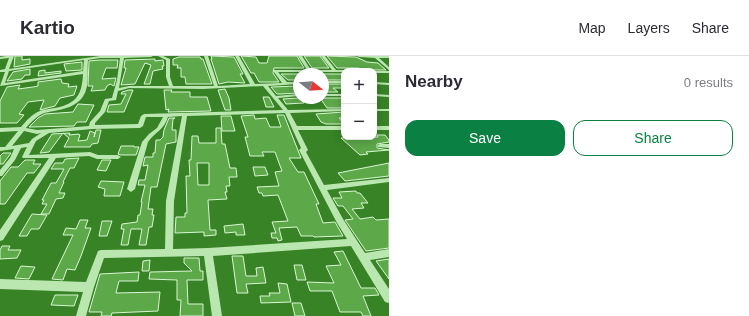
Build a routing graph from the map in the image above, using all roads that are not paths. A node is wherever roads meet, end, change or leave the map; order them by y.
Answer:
1 (12, 56) edge
2 (122, 56) edge
3 (151, 56) edge
4 (160, 56) edge
5 (206, 56) edge
6 (237, 56) edge
7 (300, 56) edge
8 (323, 56) edge
9 (359, 56) edge
10 (375, 56) edge
11 (389, 57) edge
12 (0, 58) edge
13 (86, 59) junction
14 (308, 68) edge
15 (7, 69) junction
16 (389, 69) edge
17 (0, 70) edge
18 (293, 71) edge
19 (329, 71) edge
20 (335, 71) junction
21 (341, 71) edge
22 (86, 72) junction
23 (377, 72) edge
24 (383, 72) junction
25 (389, 72) edge
26 (389, 78) edge
27 (329, 82) edge
28 (341, 82) edge
29 (285, 83) junction
30 (293, 83) edge
31 (377, 83) edge
32 (264, 84) junction
33 (389, 84) edge
34 (1, 85) edge
35 (252, 85) junction
36 (170, 88) junction
37 (216, 88) junction
38 (117, 90) junction
39 (329, 95) edge
40 (341, 95) edge
41 (377, 95) edge
42 (293, 96) edge
43 (389, 96) edge
44 (276, 97) junction
45 (341, 110) edge
46 (377, 110) edge
47 (389, 110) edge
48 (287, 112) junction
49 (166, 115) junction
50 (185, 115) junction
51 (92, 127) junction
52 (295, 128) junction
53 (341, 128) edge
54 (377, 128) edge
55 (389, 128) edge
56 (24, 129) junction
57 (0, 130) edge
58 (49, 130) junction
59 (31, 145) junction
60 (380, 146) dead end
61 (389, 146) edge
62 (18, 147) junction
63 (7, 148) junction
64 (0, 149) edge
65 (54, 156) junction
66 (118, 158) dead end
67 (0, 174) edge
68 (389, 180) edge
69 (322, 188) junction
70 (131, 189) dead end
71 (0, 237) edge
72 (354, 242) junction
73 (208, 252) junction
74 (169, 253) junction
75 (389, 253) edge
76 (363, 257) junction
77 (0, 284) edge
78 (89, 287) junction
79 (389, 298) edge
80 (80, 316) edge
81 (217, 316) edge

1 - 12 street
1 - 15 street
2 - 3 street
2 - 13 street
2 - 38 street
4 - 36 street
5 - 37 street
6 - 35 street
7 - 14 street
8 - 20 street
9 - 10 street
10 - 11 street
10 - 16 street
13 - 15 street
13 - 22 street
15 - 17 street
15 - 34 street
18 - 29 street
19 - 20 street
20 - 21 street
22 - 34 street
22 - 56 street
23 - 24 street
24 - 25 street
24 - 26 street
27 - 28 street
29 - 30 street
29 - 32 street
31 - 33 street
32 - 35 street
32 - 44 street
35 - 37 street
36 - 37 street
36 - 38 street
38 - 51 street
39 - 40 street
41 - 43 street
42 - 44 street
44 - 48 street
45 - 48 street
46 - 47 street
48 - 50 street
48 - 52 street
49 - 50 street
49 - 51 street
49 - 70 street
50 - 74 street
51 - 58 street
52 - 53 street
52 - 69 street
54 - 55 street
56 - 57 street
56 - 58 street
56 - 63 street
58 - 59 street
59 - 62 street
59 - 65 street
60 - 61 street
62 - 63 street
62 - 67 street
63 - 64 street
65 - 66 street
65 - 71 street
68 - 69 street
69 - 72 street
72 - 73 street
72 - 76 street
73 - 74 street
73 - 81 street
74 - 78 street
75 - 76 street
76 - 79 street
77 - 78 street
78 - 80 street

